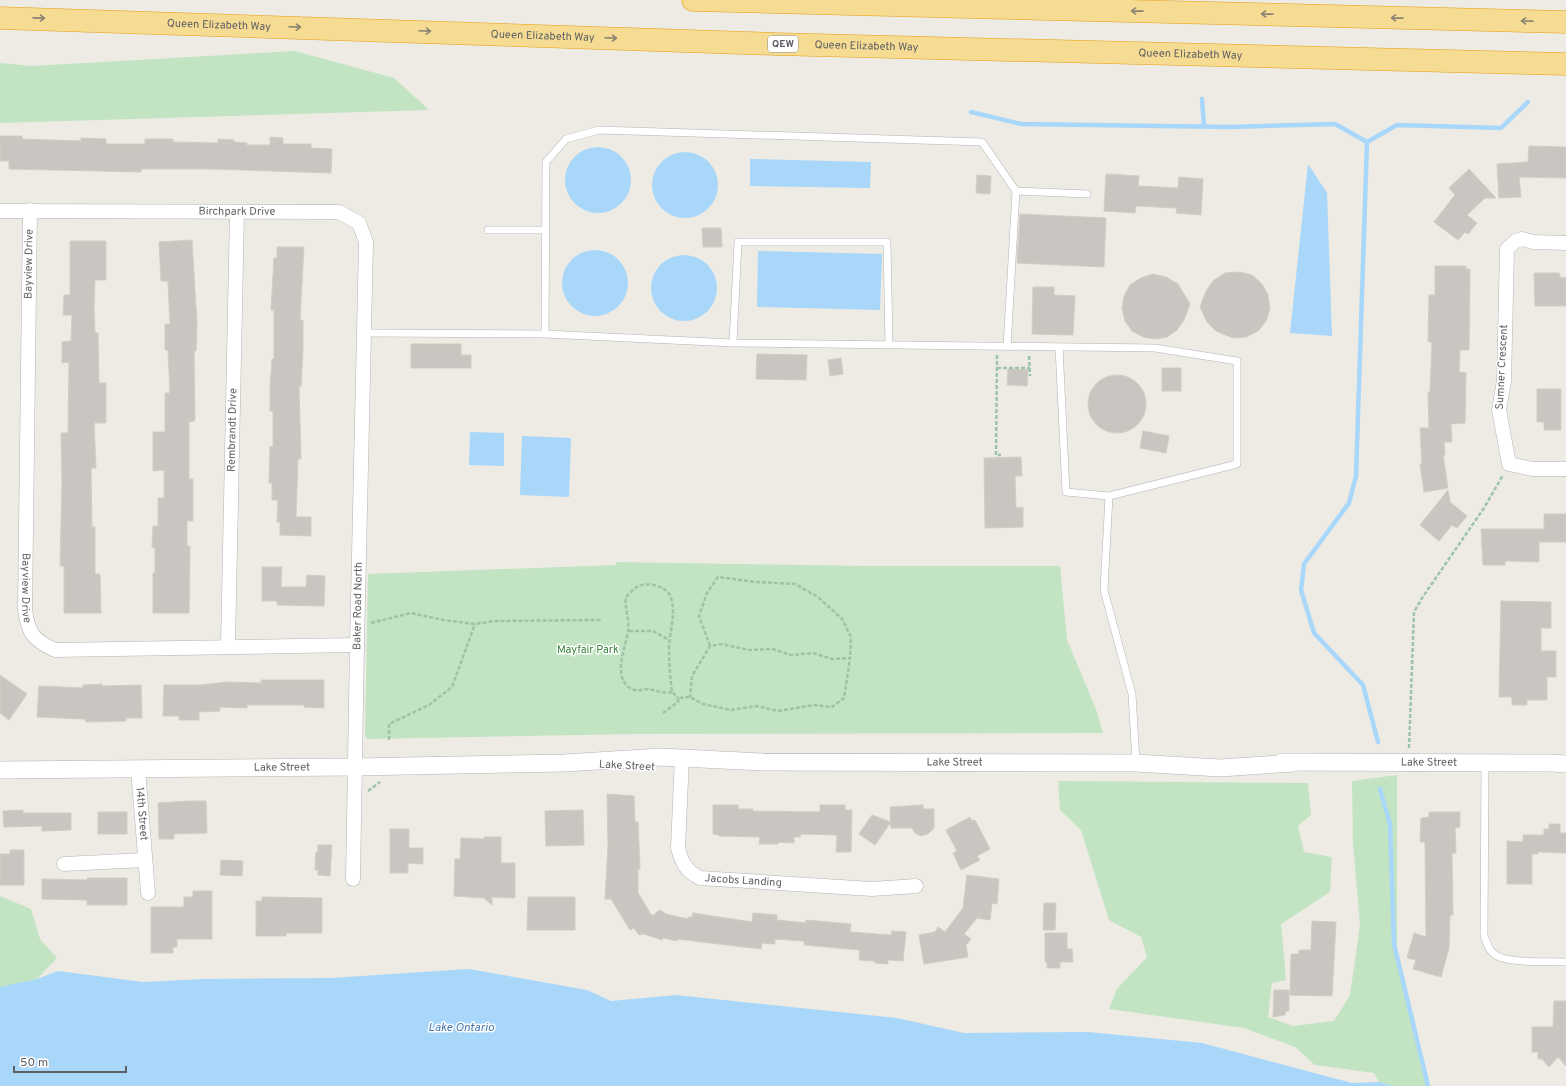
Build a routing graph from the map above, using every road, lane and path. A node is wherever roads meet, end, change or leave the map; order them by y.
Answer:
1 (693, 0) edge
2 (0, 18) edge
3 (1566, 22) edge
4 (1566, 64) edge
5 (1016, 191) junction
6 (1087, 194) dead end
7 (30, 210) junction
8 (0, 211) edge
9 (237, 213) junction
10 (488, 230) dead end
11 (545, 230) junction
12 (1566, 243) edge
13 (365, 333) junction
14 (545, 334) junction
15 (733, 343) junction
16 (889, 345) junction
17 (997, 347) junction
18 (1007, 347) junction
19 (1029, 347) junction
20 (1059, 347) junction
21 (997, 368) junction
22 (1030, 368) junction
23 (1030, 376) dead end
24 (1001, 455) dead end
25 (1509, 464) junction
26 (1566, 469) edge
27 (1109, 496) junction
28 (602, 620) dead end
29 (370, 623) dead end
30 (475, 624) junction
31 (628, 631) junction
32 (670, 640) junction
33 (356, 644) junction
34 (228, 646) junction
35 (710, 646) junction
36 (850, 658) junction
37 (672, 692) junction
38 (690, 697) junction
39 (678, 698) junction
40 (663, 713) dead end
41 (388, 740) dead end
42 (1409, 749) dead end
43 (681, 762) junction
44 (1142, 763) junction
45 (1485, 763) junction
46 (1566, 764) edge
47 (355, 767) junction
48 (138, 769) junction
49 (0, 770) edge
50 (383, 780) dead end
51 (355, 794) junction
52 (145, 860) junction
53 (64, 864) dead end
54 (353, 879) dead end
55 (916, 886) dead end
56 (148, 893) dead end
57 (1565, 962) dead end

3 -> 1 highway
2 -> 4 highway, Queen Elizabeth Way / QEW
5 - 6 lane
5 - 11 lane
5 - 18 lane
7 - 8 street, Birchpark Drive
7 - 9 street, Birchpark Drive
7 - 34 street, Bayview Drive
9 - 13 street, Birchpark Drive
9 - 34 street, Rembrandt Drive
10 - 11 lane
11 - 14 lane
12 - 25 street, Sumner Crescent
13 - 14 lane
13 - 33 street, Baker Road North
14 - 15 lane
15 - 16 lane
15 - 16 lane
16 - 17 lane
17 - 18 lane
17 - 21 path
18 - 19 lane
19 - 20 lane
19 - 22 path
20 - 27 lane
20 - 27 lane
21 - 22 path
21 - 24 path
22 - 23 path
25 - 26 street
25 - 42 path
27 - 44 lane
28 - 30 path
29 - 30 path
30 - 41 path
31 - 32 path
31 - 32 path
31 - 37 path
32 - 37 path
33 - 34 street, Bayview Drive
33 - 47 street, Baker Road North
35 - 36 path
35 - 36 path
35 - 38 path
36 - 38 path
37 - 39 path
38 - 39 path
39 - 40 path
43 - 44 street, Lake Street
43 - 47 street, Lake Street
43 - 55 street, Jacobs Landing
44 - 45 street, Lake Street
45 - 46 street, Lake Street
45 - 57 lane
47 - 48 street, Lake Street
47 - 51 street, Baker Road North
48 - 49 street, Lake Street
48 - 52 street, 14th Street
50 - 51 path
51 - 54 street, Baker Road North
52 - 53 street
52 - 56 street, 14th Street

